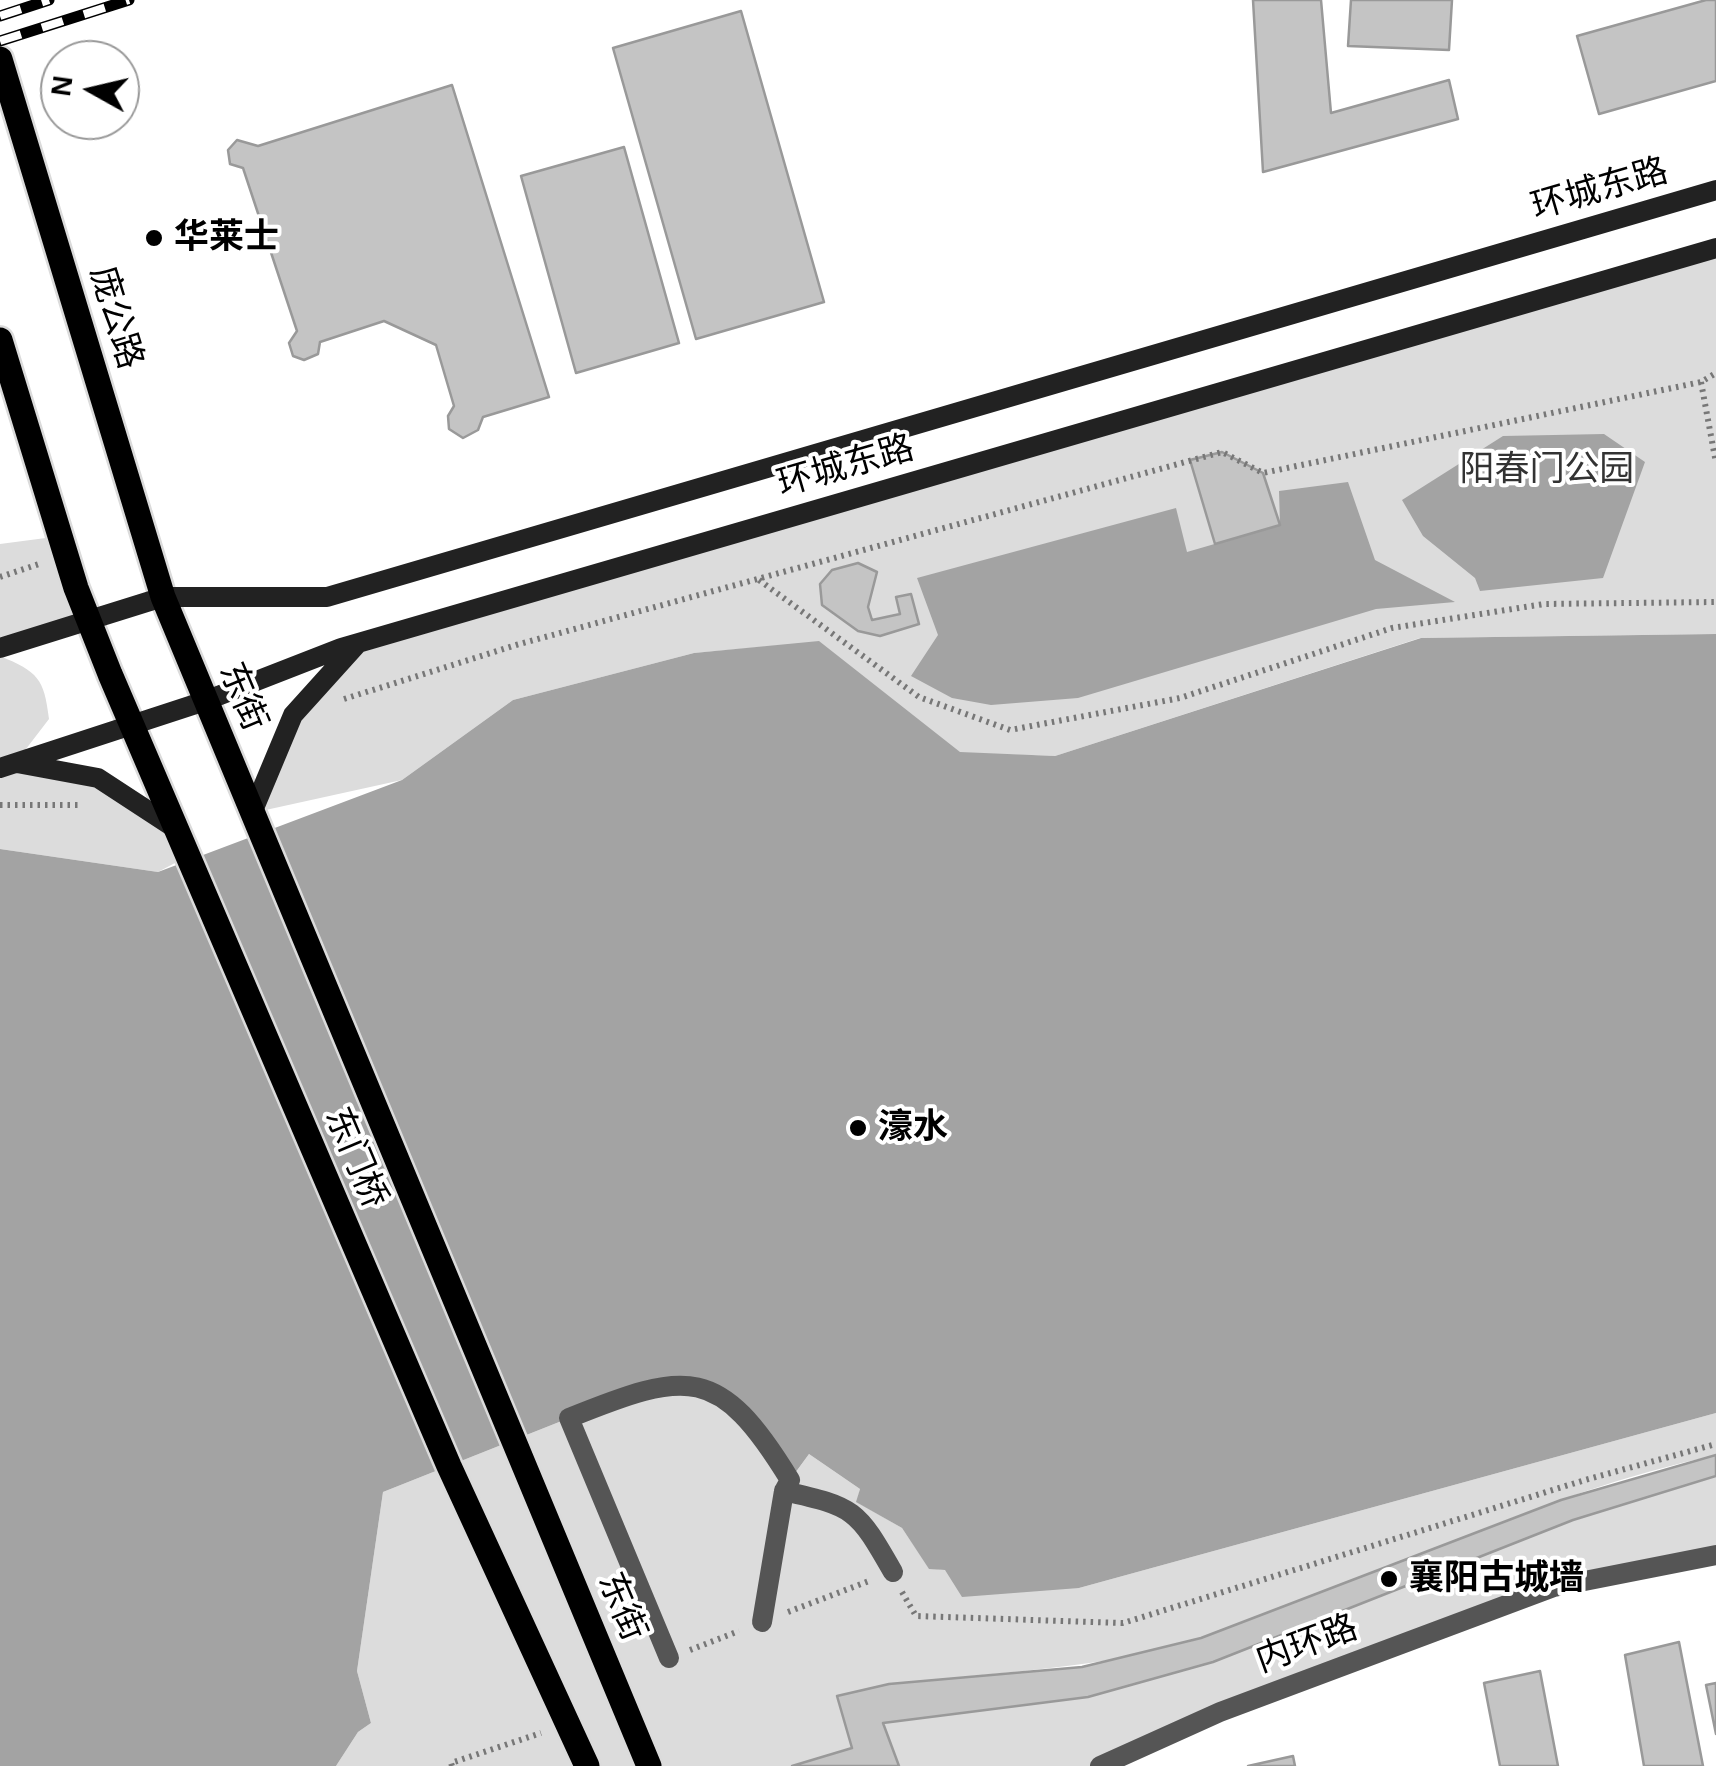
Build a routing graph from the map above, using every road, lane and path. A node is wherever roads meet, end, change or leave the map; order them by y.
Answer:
1 (0, 58) edge
2 (1716, 190) edge
3 (1716, 248) edge
4 (0, 340) edge
5 (1716, 373) edge
6 (1700, 382) junction
7 (1716, 462) edge
8 (66, 554) junction
9 (0, 578) edge
10 (758, 579) junction
11 (163, 597) junction
12 (1716, 602) edge
13 (89, 623) junction
14 (358, 643) junction
15 (0, 648) edge
16 (340, 700) dead end
17 (205, 701) junction
18 (132, 725) junction
19 (8, 766) edge
20 (0, 805) edge
21 (89, 806) dead end
22 (254, 818) junction
23 (180, 837) junction
24 (1716, 1444) edge
25 (528, 1475) joint
26 (784, 1491) junction
27 (1716, 1555) edge
28 (893, 1572) junction
29 (762, 1622) junction
30 (669, 1658) joint
31 (566, 1720) junction
32 (452, 1766) edge
33 (588, 1766) edge
34 (649, 1766) edge
35 (1100, 1766) edge

1 - 11 main road, 庞公路
2 - 11 main road, 环城东路
3 - 14 main road, 环城东路
4 - 8 main road
5 - 6 path
6 - 7 path
6 - 10 path
8 - 9 path
8 - 13 main road
10 - 12 path
10 - 16 path
11 - 13 main road, 环城东路
11 - 17 main road, 东街
13 - 15 main road, 环城东路
13 - 18 main road
14 - 17 main road, 环城东路
14 - 22 main road
17 - 18 main road, 环城东路
17 - 22 main road, 东街
18 - 19 main road, 环城东路
18 - 23 main road
19 - 23 main road
20 - 21 path
22 - 25 main road, 东门桥
23 - 31 main road, 东门桥
24 - 28 path
25 - 34 main road, 东街
26 - 28 street
26 - 29 street
26 - 30 street
27 - 35 street, 内环路
28 - 29 path
29 - 30 path
31 - 32 path
31 - 33 main road

